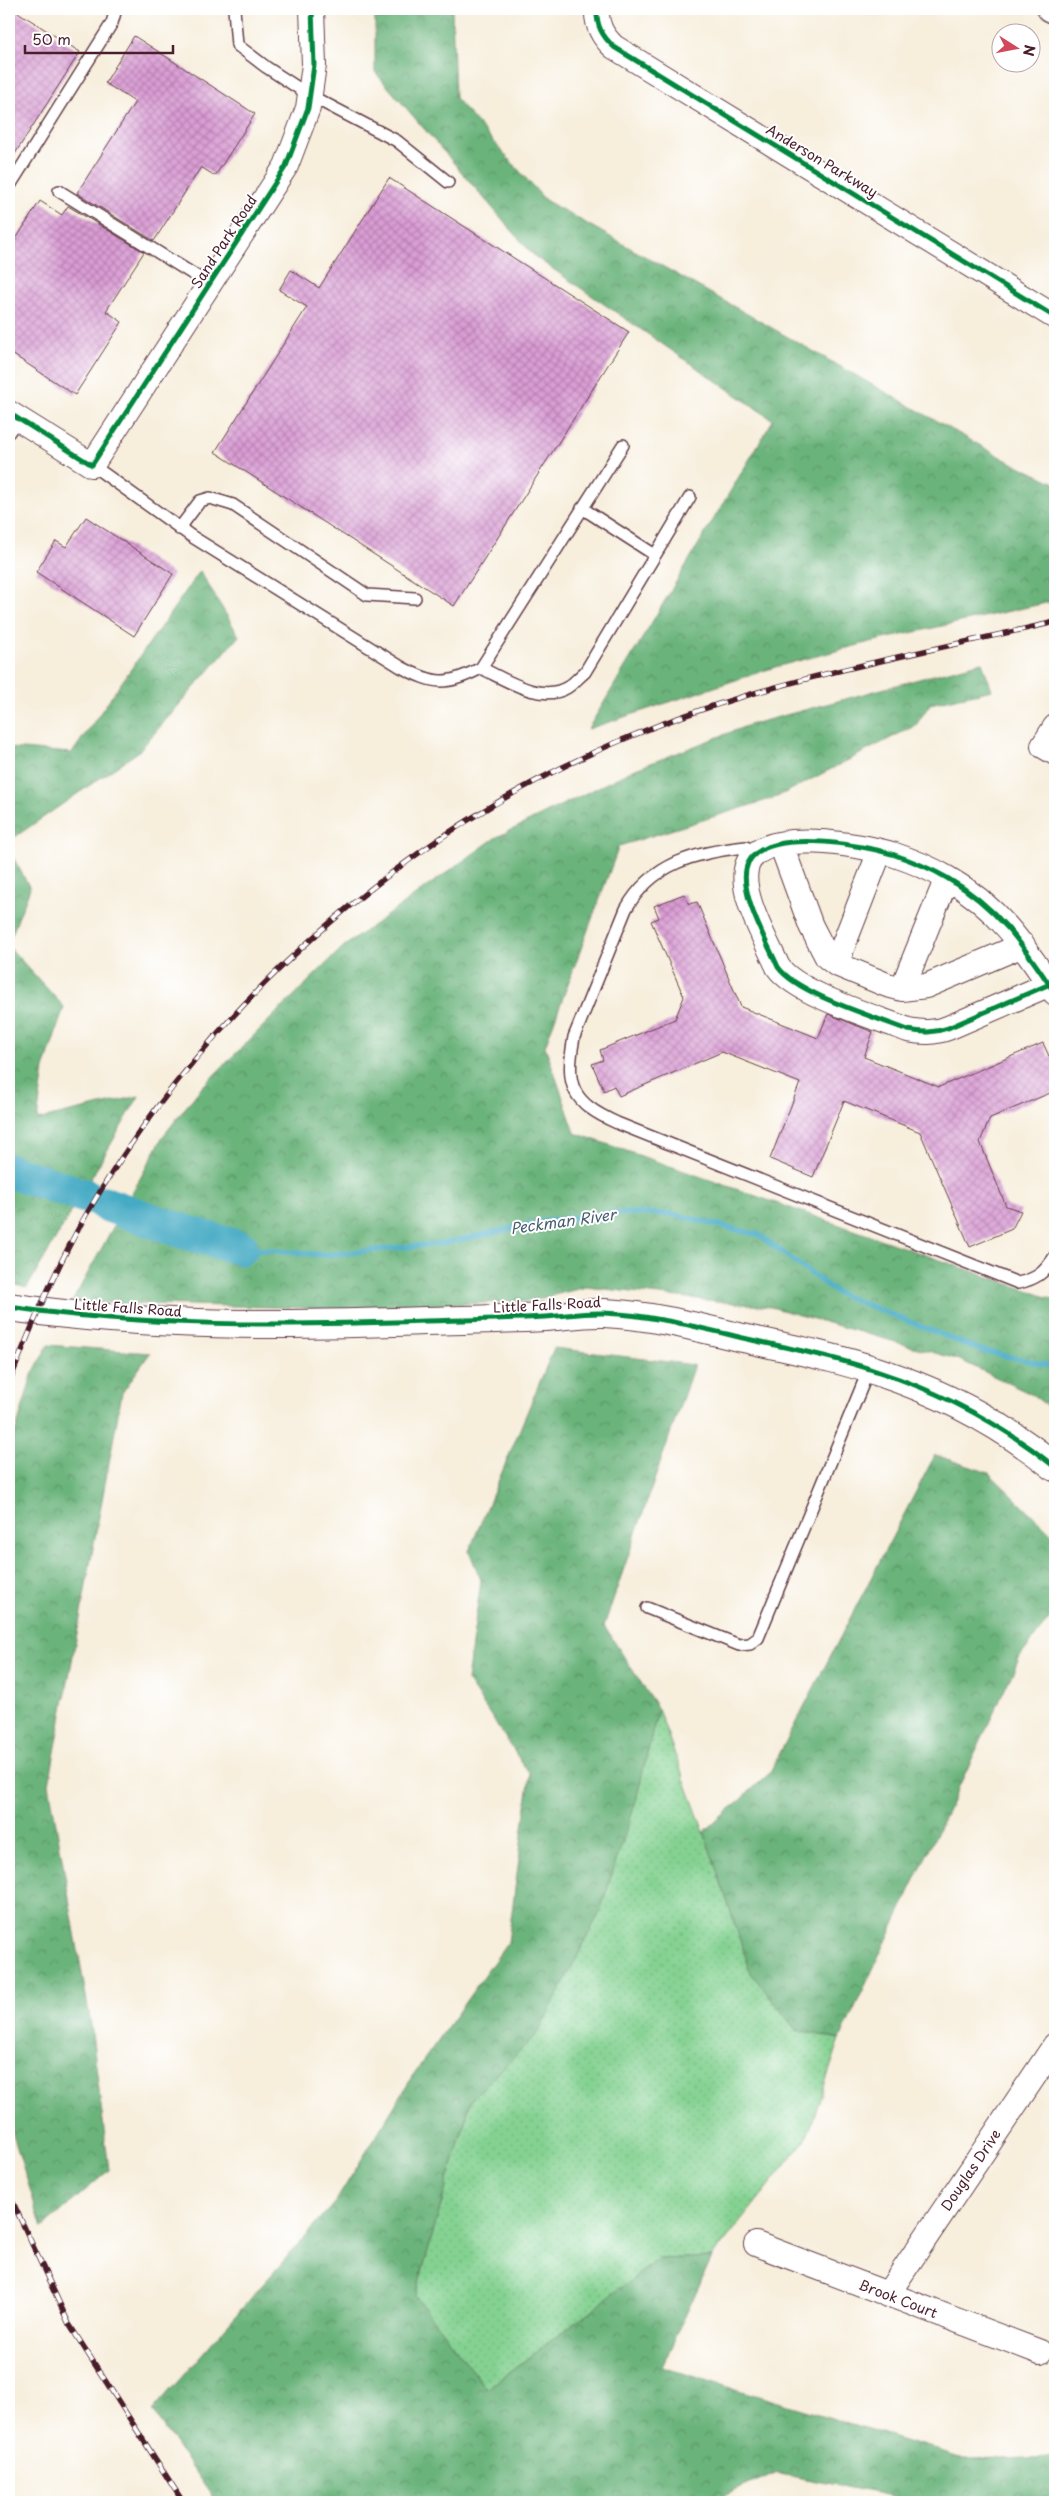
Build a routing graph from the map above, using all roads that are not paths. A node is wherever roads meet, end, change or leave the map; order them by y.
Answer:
1 (116, 9) edge
2 (234, 9) edge
3 (312, 9) edge
4 (596, 9) edge
5 (1049, 9) edge
6 (1055, 12) edge
7 (309, 95) junction
8 (448, 182) dead end
9 (9, 187) edge
10 (59, 191) dead end
11 (209, 284) junction
12 (1055, 317) edge
13 (12, 421) edge
14 (623, 445) dead end
15 (92, 465) junction
16 (690, 496) dead end
17 (582, 508) junction
18 (179, 529) junction
19 (655, 555) junction
20 (415, 598) dead end
21 (481, 668) junction
22 (1055, 727) edge
23 (1055, 753) edge
24 (781, 844) junction
25 (880, 851) junction
26 (755, 854) junction
27 (948, 878) junction
28 (1023, 945) junction
29 (836, 964) junction
30 (1053, 988) edge
31 (902, 989) junction
32 (1055, 1256) edge
33 (9, 1307) edge
34 (869, 1369) junction
35 (1055, 1467) edge
36 (647, 1608) dead end
37 (1055, 2045) edge
38 (756, 2244) dead end
39 (887, 2295) junction
40 (1040, 2352) dead end

1 - 9 lane
2 - 7 lane
3 - 7 street, Sand Park Road
4 - 12 street, Anderson Parkway
5 - 6 street
7 - 8 lane
7 - 11 street, Sand Park Road
10 - 11 lane
11 - 15 street, Sand Park Road
13 - 15 street
14 - 17 lane
15 - 18 lane
16 - 19 lane
17 - 19 lane
17 - 21 lane
18 - 20 lane
18 - 21 lane
19 - 21 lane
22 - 23 street
24 - 25 street
24 - 26 street
24 - 29 street
25 - 27 street
25 - 29 street
26 - 30 street
26 - 32 lane
27 - 28 street
27 - 31 street
28 - 30 street
28 - 31 street
29 - 31 street
33 - 34 street, Little Falls Road
34 - 35 street, Little Falls Road
34 - 36 lane
37 - 39 street, Douglas Drive
38 - 39 street, Brook Court
39 - 40 street, Brook Court

